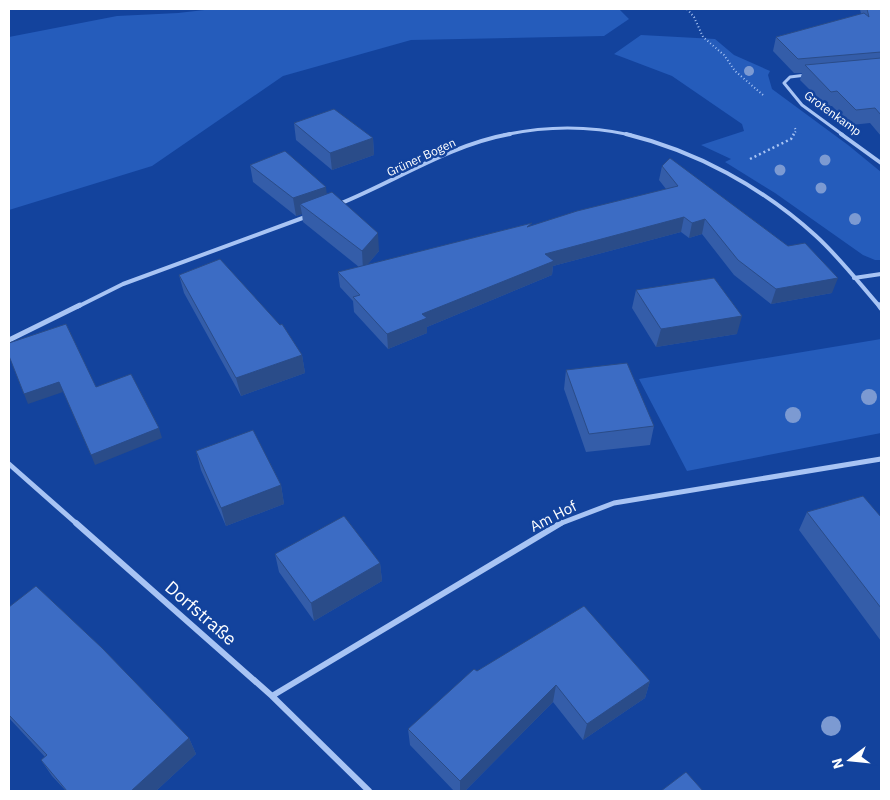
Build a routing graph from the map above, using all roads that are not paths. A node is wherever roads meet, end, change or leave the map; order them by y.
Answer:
1 (811, 74) edge
2 (881, 163) edge
3 (336, 205) edge
4 (309, 215) edge
5 (881, 274) edge
6 (854, 278) junction
7 (881, 308) edge
8 (9, 340) edge
9 (881, 459) edge
10 (9, 464) edge
11 (272, 696) junction
12 (369, 791) edge

1 - 2 street, Grotenkamp
3 - 6 street, Grüner Bogen
4 - 8 street
5 - 6 street
6 - 7 street, Grüner Bogen
9 - 11 street, Am Hof
10 - 11 street, Dorfstraße
11 - 12 street, Dorfstraße

